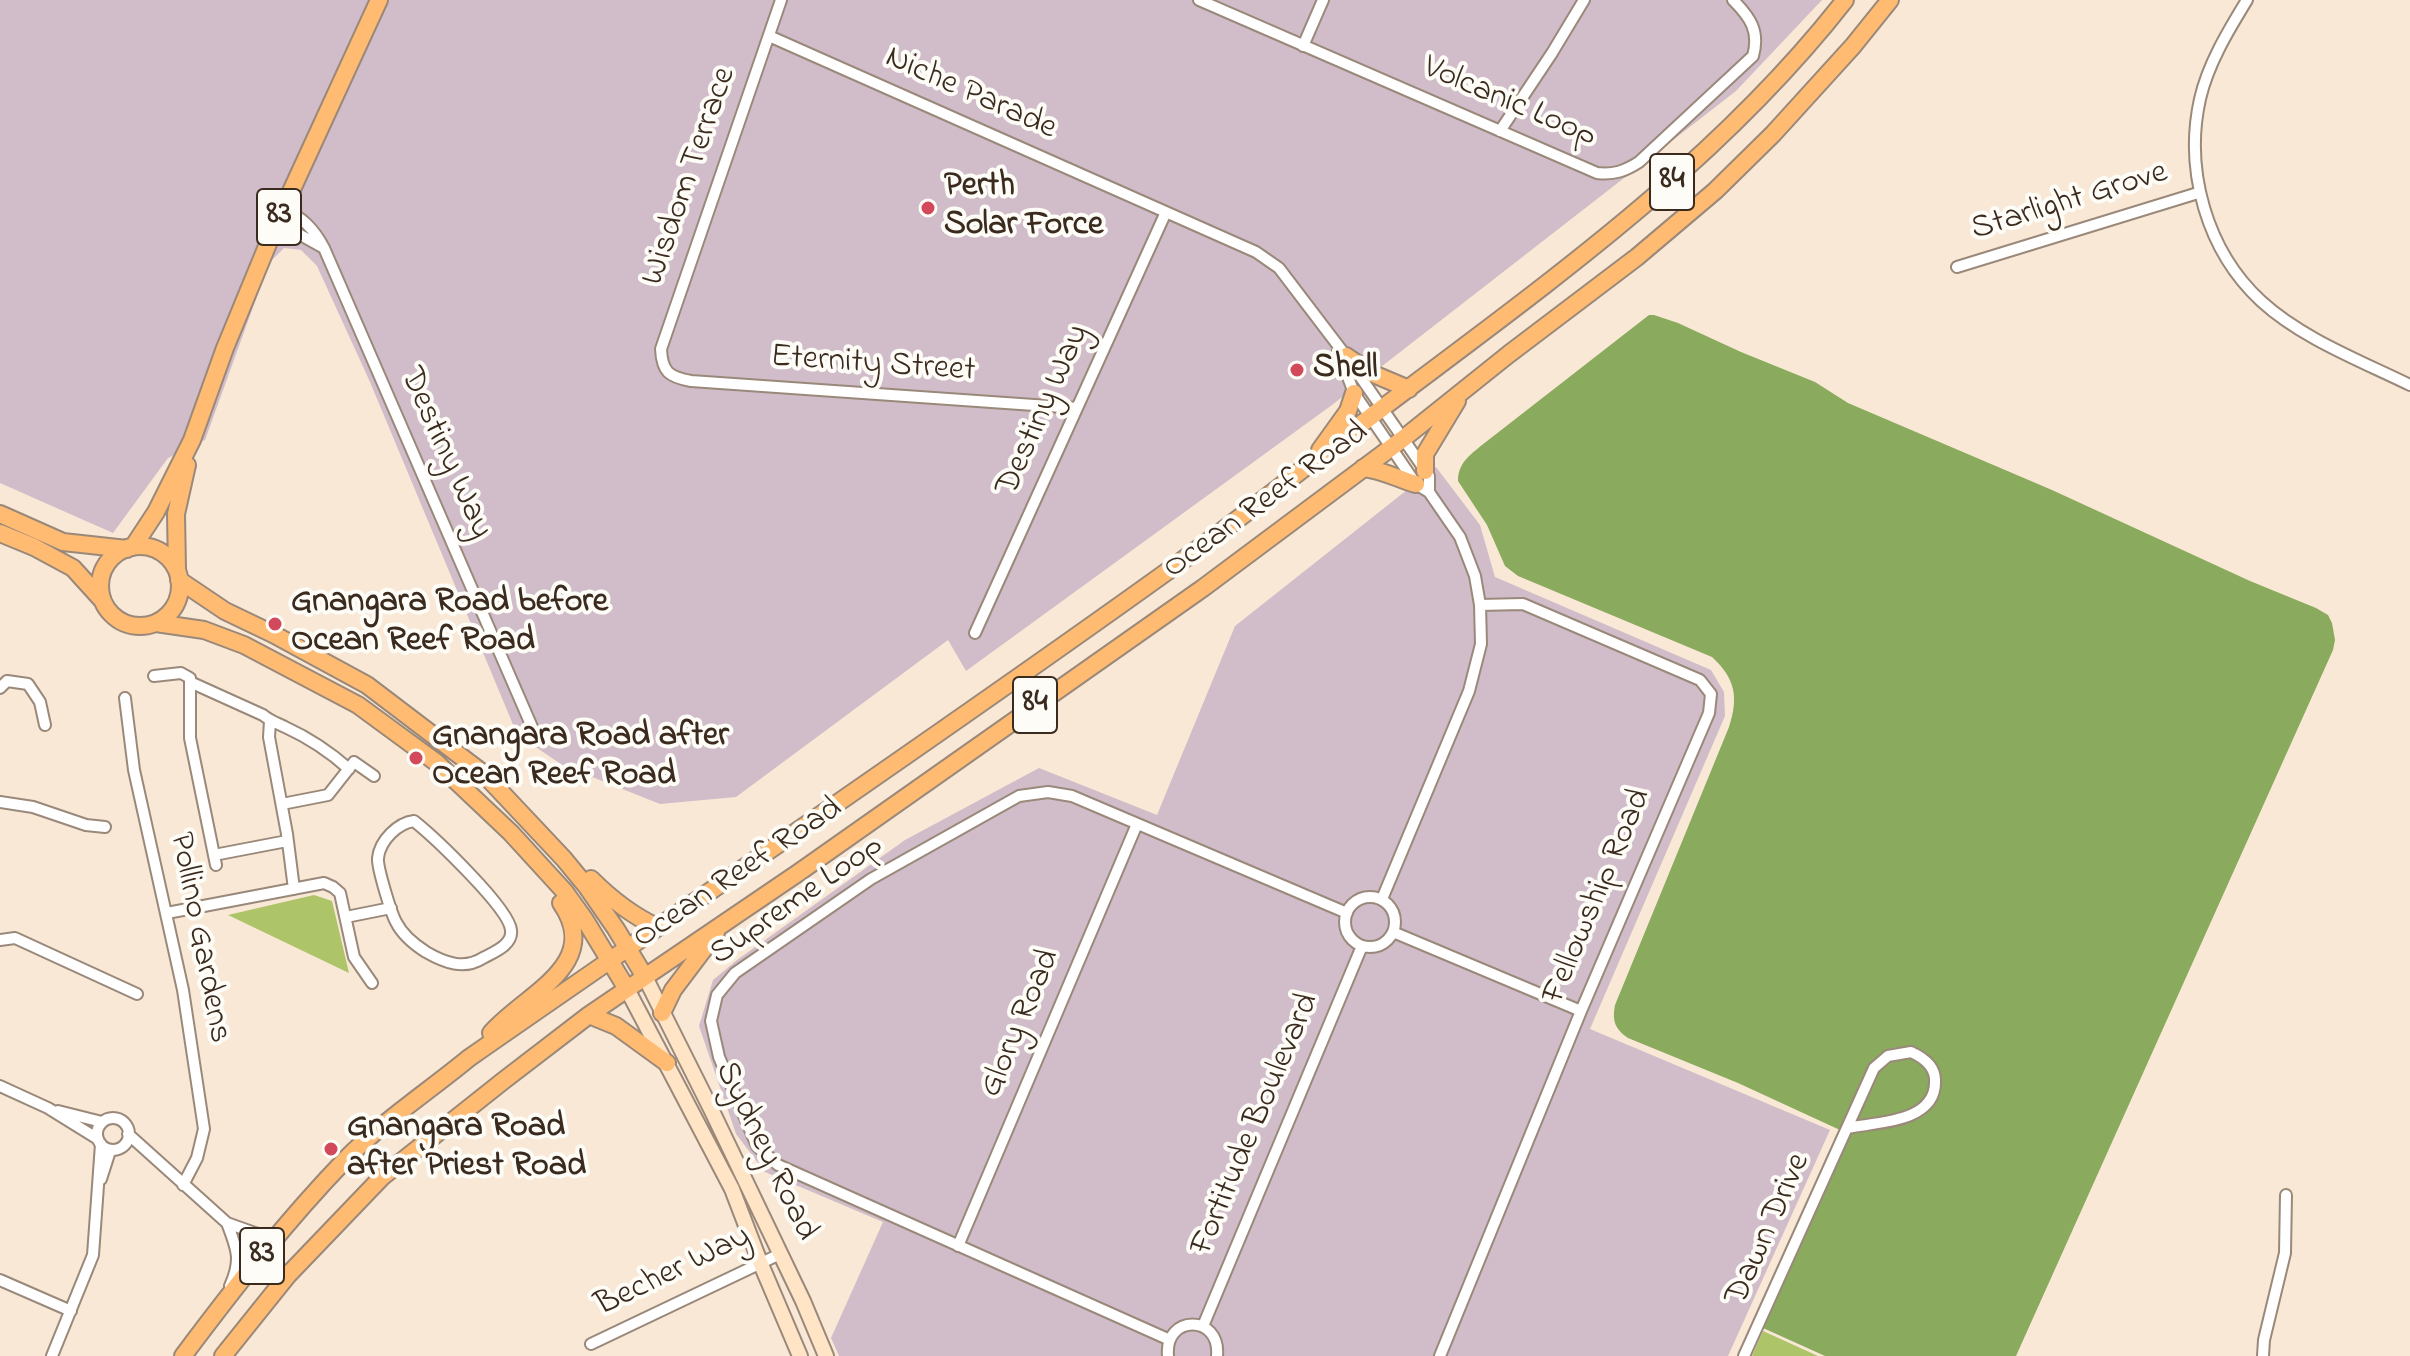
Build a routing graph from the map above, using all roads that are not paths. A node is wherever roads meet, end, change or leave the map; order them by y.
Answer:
1 (379, 0) edge
2 (781, 0) edge
3 (1199, 0) edge
4 (1323, 0) edge
5 (1584, 0) edge
6 (1733, 0) edge
7 (1845, 0) edge
8 (1890, 0) edge
9 (2247, 0) edge
10 (769, 36) junction
11 (1303, 46) junction
12 (1500, 131) junction
13 (2198, 193) junction
14 (1166, 212) junction
15 (280, 215) junction
16 (1957, 267) dead end
17 (1341, 350) junction
18 (668, 372) joint
19 (2410, 385) edge
20 (1409, 389) junction
21 (1464, 390) junction
22 (1354, 393) junction
23 (1077, 408) junction
24 (1377, 412) junction
25 (192, 440) junction
26 (1398, 442) junction
27 (1313, 461) junction
28 (1363, 468) junction
29 (1423, 482) junction
30 (0, 514) edge
31 (0, 533) edge
32 (130, 548) junction
33 (178, 575) junction
34 (103, 601) junction
35 (1480, 605) junction
36 (156, 623) junction
37 (975, 633) dead end
38 (154, 676) dead end
39 (190, 682) junction
40 (0, 688) edge
41 (125, 698) dead end
42 (270, 721) junction
43 (45, 725) dead end
44 (532, 727) dead end
45 (349, 769) junction
46 (374, 776) dead end
47 (0, 802) edge
48 (282, 804) junction
49 (1137, 824) junction
50 (105, 827) dead end
51 (511, 833) junction
52 (287, 841) junction
53 (564, 859) junction
54 (294, 889) junction
55 (1382, 899) junction
56 (391, 908) junction
57 (167, 913) junction
58 (1347, 913) junction
59 (346, 917) junction
60 (727, 919) junction
61 (657, 927) junction
62 (1393, 932) junction
63 (0, 940) edge
64 (1362, 946) junction
65 (627, 947) junction
66 (610, 960) junction
67 (645, 977) junction
68 (372, 983) dead end
69 (627, 989) junction
70 (137, 994) dead end
71 (1581, 1011) junction
72 (662, 1013) junction
73 (589, 1015) junction
74 (469, 1058) junction
75 (667, 1063) junction
76 (0, 1086) edge
77 (48, 1108) junction
78 (102, 1122) junction
79 (1847, 1128) junction
80 (128, 1134) junction
81 (107, 1146) junction
82 (151, 1155) junction
83 (183, 1185) junction
84 (2286, 1195) dead end
85 (227, 1223) junction
86 (277, 1238) junction
87 (958, 1246) junction
88 (780, 1254) junction
89 (760, 1262) junction
90 (0, 1280) edge
91 (220, 1306) junction
92 (71, 1311) junction
93 (1203, 1326) junction
94 (1170, 1340) junction
95 (591, 1344) dead end
96 (52, 1356) edge
97 (183, 1356) edge
98 (223, 1356) edge
99 (800, 1356) edge
100 (826, 1356) edge
101 (1168, 1356) edge
102 (1217, 1356) edge
103 (1440, 1356) edge
104 (1744, 1356) edge
105 (2263, 1356) edge

1 - 15 main road, 83
2 - 10 street, Wisdom Terrace
3 - 11 street, Volcanic Loop
4 - 11 street
5 - 12 street
6 - 12 street, Volcanic Loop
7 - 20 main road, Ocean Reef Road / 84
8 - 21 main road, Ocean Reef Road / 84
9 - 13 street
10 - 14 street, Niche Parade
10 - 18 street, Wisdom Terrace
11 - 12 street, Volcanic Loop
13 - 16 street, Starlight Grove
13 - 19 street
14 - 17 street, Niche Parade
14 - 23 street, Destiny Way
15 - 25 main road, 83
15 - 44 street, Destiny Way
17 - 20 main road
17 - 22 street, Niche Parade
17 - 24 street, Niche Parade
18 - 23 street, Eternity Street
20 - 24 main road, Ocean Reef Road / 84
21 - 26 main road, Ocean Reef Road / 84
21 - 29 main road
22 - 24 street, Niche Parade
22 - 27 main road
23 - 37 street, Destiny Way
24 - 26 street, Niche Parade
24 - 27 main road, Ocean Reef Road / 84
25 - 32 main road, 83
25 - 33 main road, 83
26 - 28 main road, Ocean Reef Road / 84
26 - 29 street
27 - 61 main road, Ocean Reef Road / 84
28 - 29 main road
28 - 60 main road, Ocean Reef Road / 84
29 - 35 street
30 - 32 main road
31 - 34 main road
32 - 33 main road
32 - 34 main road, 83
33 - 36 main road, 83
33 - 53 main road
34 - 36 main road, 83
35 - 55 street
35 - 71 street, Fellowship Road
36 - 51 main road, 83
38 - 39 street
39 - 42 street
39 - 52 street
40 - 43 street
41 - 57 street, Pollino Gardens
42 - 45 street
42 - 48 street
45 - 46 street
45 - 48 street
47 - 50 street
48 - 52 street
49 - 58 street, Supreme Loop
49 - 87 street, Glory Road
49 - 87 street, Supreme Loop
51 - 66 main road, 83
51 - 74 main road, 83
52 - 54 street
53 - 61 main road
53 - 65 main road
54 - 57 street
54 - 59 street
55 - 58 street
55 - 62 street
56 - 56 street
56 - 59 street
57 - 83 street, Pollino Gardens
58 - 64 street
59 - 68 street
60 - 67 main road, Ocean Reef Road / 84
60 - 72 main road
61 - 65 main road, Ocean Reef Road / 84
62 - 64 street
62 - 71 street
63 - 70 street
64 - 93 street, Fortitude Boulevard
65 - 66 main road, Ocean Reef Road / 84
65 - 67 main road
66 - 69 main road
66 - 74 main road, 84
67 - 69 main road, Ocean Reef Road / 83
67 - 72 street, Sydney Road
69 - 73 main road, 83
69 - 75 street, Sydney Road
71 - 103 street, Fellowship Road
72 - 88 street, Sydney Road
73 - 75 main road
73 - 98 main road, 83
74 - 86 main road, 83
75 - 89 street, Sydney Road
76 - 77 street
77 - 78 street
77 - 81 street
78 - 80 street
78 - 81 street
79 - 79 street, Dawn Drive
79 - 104 street, Dawn Drive
80 - 81 street
80 - 82 street
81 - 82 street
81 - 92 street
82 - 83 street
83 - 85 street
84 - 105 street
85 - 86 street
85 - 91 street
86 - 91 main road, 83
87 - 94 street, Supreme Loop
88 - 89 street, Becher Way
88 - 100 street, Sydney Road
89 - 95 street, Becher Way
89 - 99 street, Sydney Road
90 - 92 street
91 - 97 main road, 83
92 - 96 street
93 - 94 street
93 - 102 street
94 - 101 street

